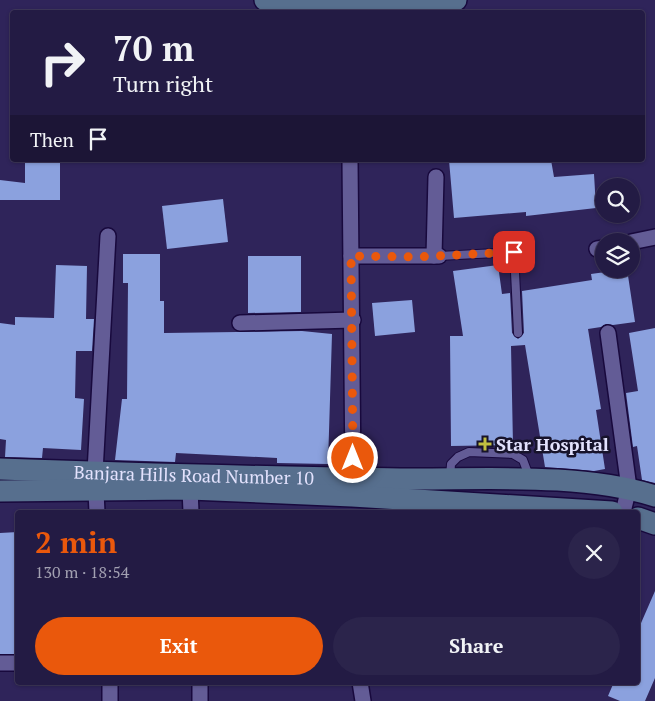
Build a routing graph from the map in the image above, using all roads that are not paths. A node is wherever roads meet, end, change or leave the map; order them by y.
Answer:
1 (265, 0) edge
2 (456, 0) edge
3 (349, 6) edge
4 (350, 162) edge
5 (436, 177) dead end
6 (108, 236) dead end
7 (655, 237) edge
8 (640, 240) edge
9 (351, 256) junction
10 (437, 256) junction
11 (353, 320) junction
12 (240, 323) dead end
13 (608, 332) dead end
14 (518, 333) dead end
15 (0, 469) edge
16 (353, 478) junction
17 (95, 482) junction
18 (629, 488) junction
19 (190, 490) junction
20 (0, 491) edge
21 (655, 496) edge
22 (419, 506) edge
23 (97, 510) edge
24 (191, 510) edge
25 (548, 510) edge
26 (624, 510) edge
27 (640, 519) edge
28 (655, 524) edge
29 (0, 663) edge
30 (15, 663) edge
31 (110, 685) edge
32 (200, 685) edge
33 (360, 685) edge
34 (110, 701) edge
35 (200, 701) edge
36 (363, 701) edge

1 - 3 main road
2 - 3 main road
4 - 9 street
5 - 10 street
6 - 17 street
7 - 8 street
9 - 10 street
9 - 11 street
10 - 14 lane
11 - 12 street
11 - 16 street
13 - 18 street
15 - 17 main road, Banjara Hills Road Number 10
16 - 17 main road, Banjara Hills Road Number 10
16 - 18 main road, Banjara Hills Road Number 10
17 - 19 main road, Banjara Hills Road Number 10
17 - 20 main road, Banjara Hills Road Number 10
17 - 23 street
18 - 21 main road, Banjara Hills Road Number 10
18 - 26 street
19 - 22 main road, Banjara Hills Road Number 10
19 - 24 street
22 - 25 main road, Banjara Hills Road Number 10
27 - 28 main road
29 - 30 street
31 - 34 street
32 - 35 street
33 - 36 street

